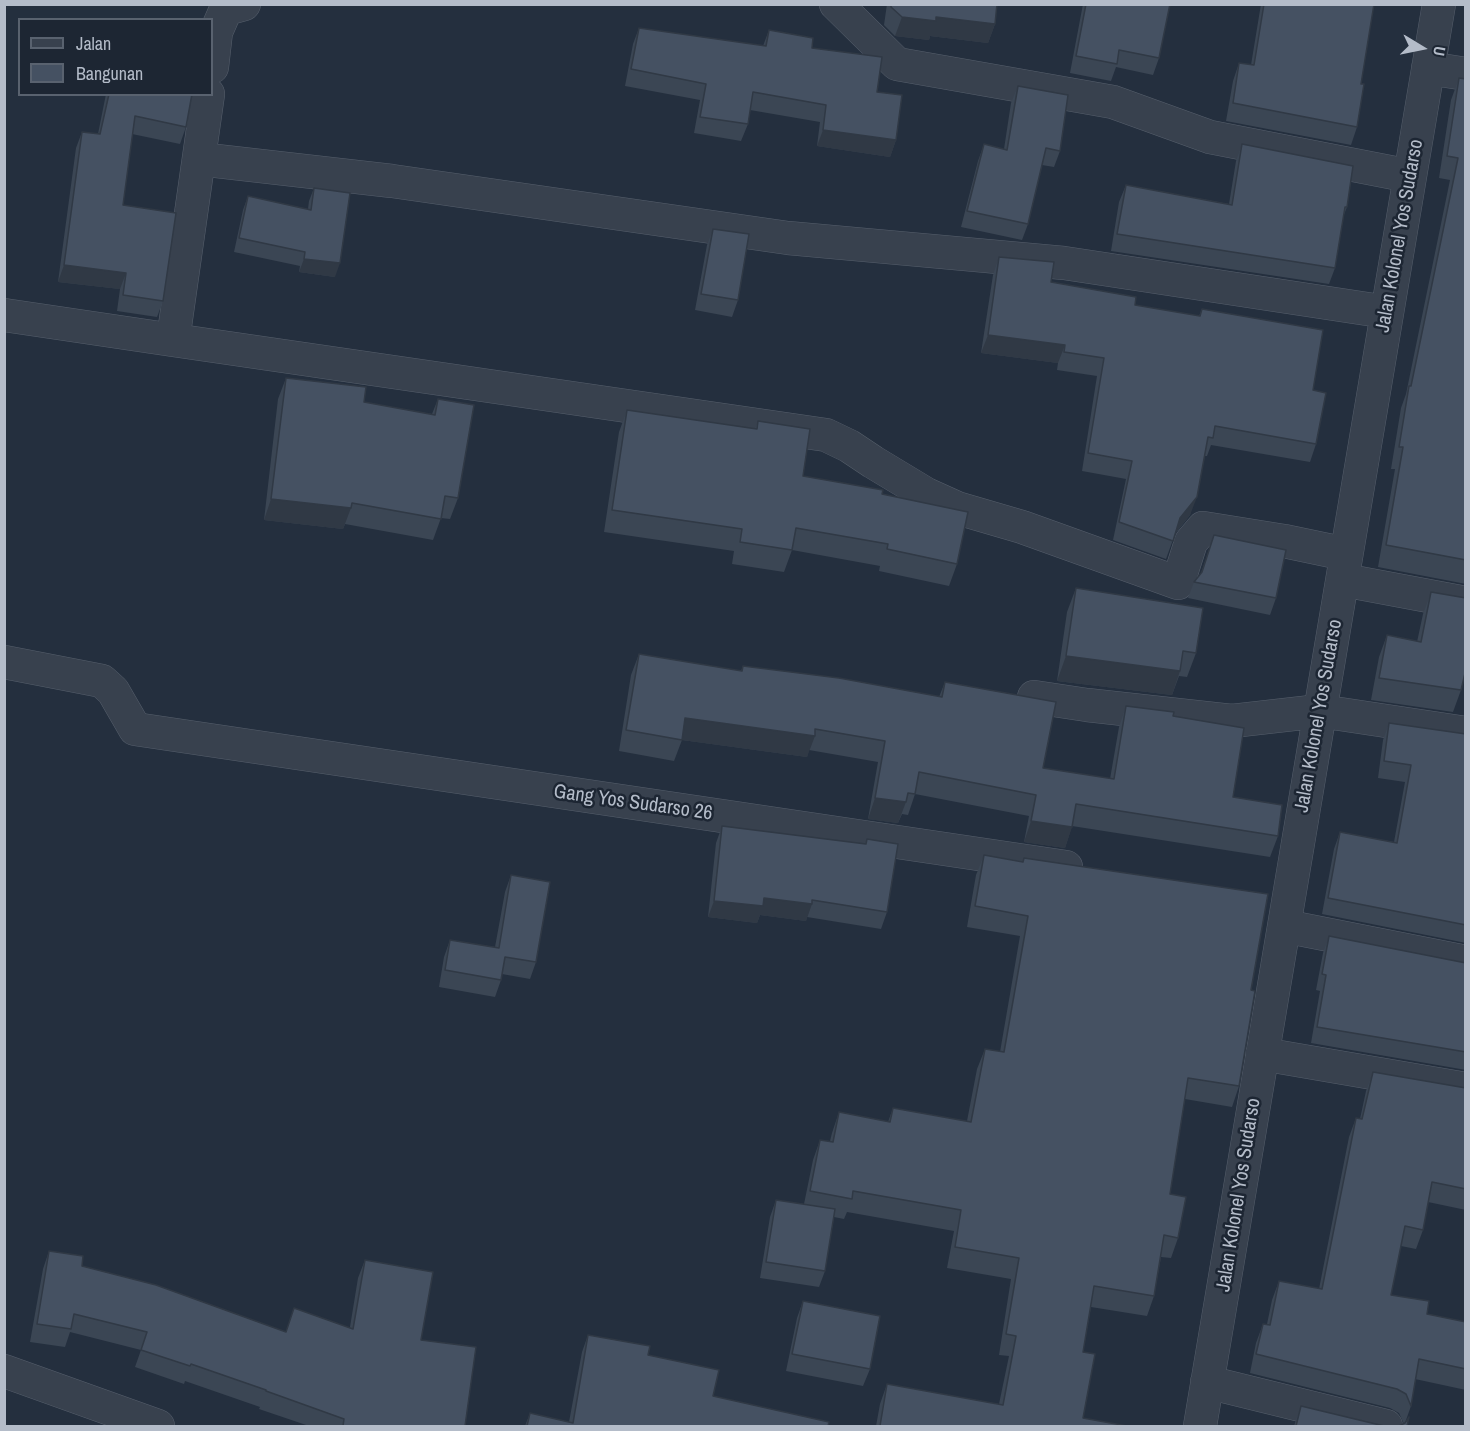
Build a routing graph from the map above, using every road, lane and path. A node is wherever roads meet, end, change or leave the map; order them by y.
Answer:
1 (244, 4) edge
2 (836, 4) edge
3 (1438, 4) edge
4 (213, 58) edge
5 (1428, 68) junction
6 (1466, 74) edge
7 (208, 96) edge
8 (199, 159) junction
9 (1410, 176) junction
10 (1387, 312) junction
11 (4, 315) edge
12 (173, 340) junction
13 (1345, 567) junction
14 (1466, 603) edge
15 (4, 662) edge
16 (1034, 697) edge
17 (1320, 711) junction
18 (1466, 733) edge
19 (1100, 872) edge
20 (1279, 908) junction
21 (1466, 962) edge
22 (1262, 1054) junction
23 (1466, 1089) edge
24 (4, 1371) edge
25 (1208, 1382) junction
26 (158, 1426) edge
27 (1200, 1426) edge
28 (1386, 1426) edge

1 - 4 street
2 - 9 street
3 - 5 street, Jalan Kolonel Yos Sudarso
5 - 6 street
5 - 9 street, Jalan Kolonel Yos Sudarso
7 - 8 street
8 - 10 street
8 - 12 street
9 - 10 street, Jalan Kolonel Yos Sudarso
10 - 13 street, Jalan Kolonel Yos Sudarso
11 - 12 street
12 - 13 street
13 - 14 street
13 - 17 street, Jalan Kolonel Yos Sudarso
15 - 19 street, Gang Yos Sudarso 26
16 - 17 street
17 - 18 street
17 - 20 street, Jalan Kolonel Yos Sudarso
20 - 21 street
20 - 22 street, Jalan Kolonel Yos Sudarso
22 - 23 street
22 - 25 street, Jalan Kolonel Yos Sudarso
24 - 26 street
25 - 27 street, Jalan Kolonel Yos Sudarso
25 - 28 street

